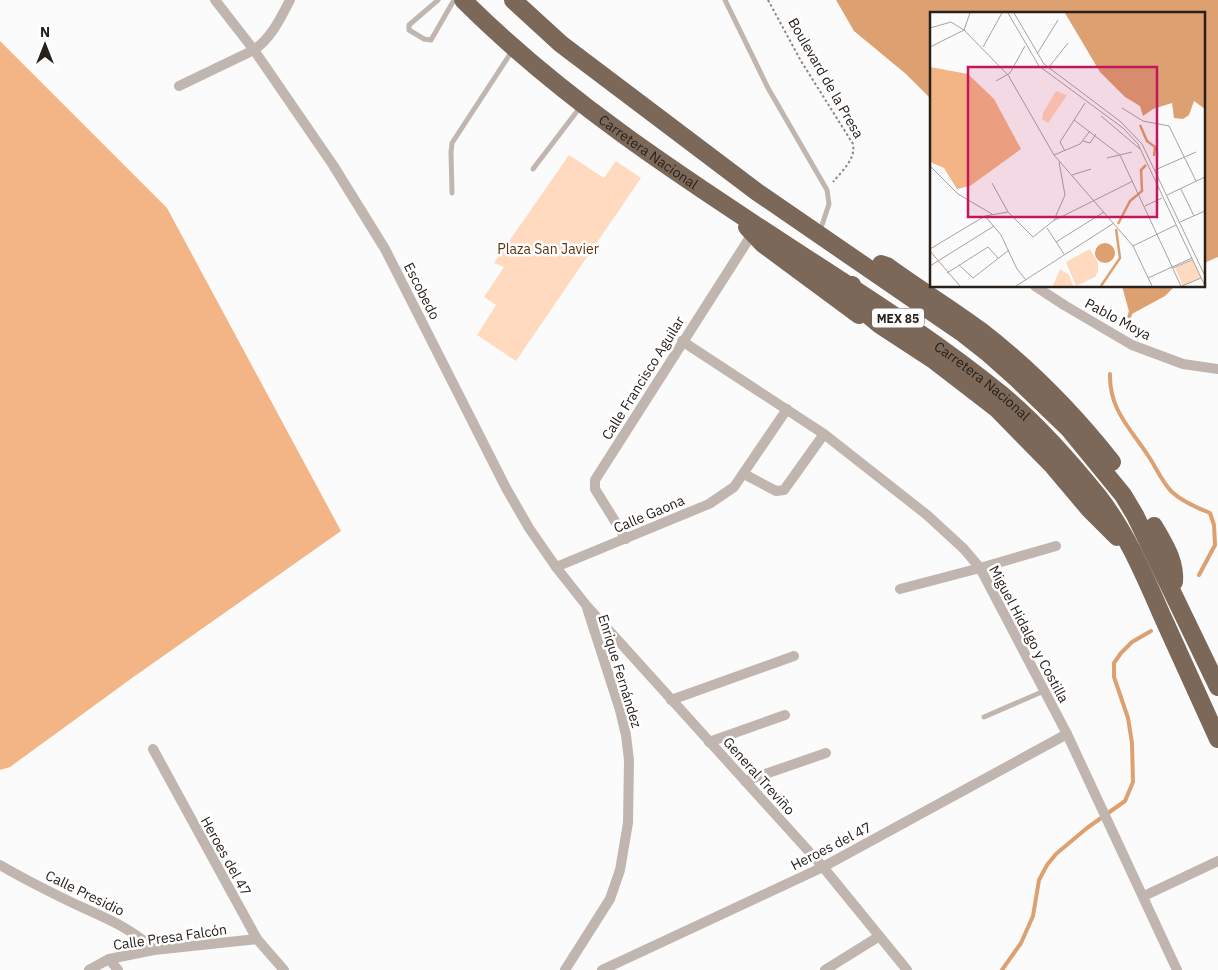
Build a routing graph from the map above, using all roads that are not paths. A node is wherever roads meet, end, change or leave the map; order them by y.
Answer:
1 (216, 0) edge
2 (290, 0) edge
3 (438, 0) edge
4 (454, 0) edge
5 (463, 0) edge
6 (725, 0) edge
7 (517, 1) edge
8 (514, 48) junction
9 (254, 50) junction
10 (179, 86) dead end
11 (583, 104) junction
12 (533, 169) dead end
13 (452, 193) dead end
14 (740, 215) junction
15 (752, 234) junction
16 (819, 234) junction
17 (1038, 288) edge
18 (682, 341) junction
19 (1218, 369) edge
20 (787, 410) junction
21 (824, 434) junction
22 (744, 474) junction
23 (1109, 531) junction
24 (626, 539) junction
25 (1056, 546) dead end
26 (1132, 550) junction
27 (556, 567) junction
28 (980, 568) junction
29 (900, 589) dead end
30 (1172, 590) junction
31 (586, 605) junction
32 (794, 656) dead end
33 (1212, 661) edge
34 (1218, 686) edge
35 (1044, 690) junction
36 (671, 700) junction
37 (785, 715) dead end
38 (984, 717) dead end
39 (1067, 734) junction
40 (1218, 739) edge
41 (709, 742) junction
42 (153, 749) dead end
43 (826, 754) dead end
44 (745, 781) junction
45 (1218, 862) edge
46 (0, 865) edge
47 (823, 868) junction
48 (1144, 896) junction
49 (878, 937) junction
50 (256, 939) junction
51 (154, 950) junction
52 (108, 959) junction
53 (89, 970) edge
54 (118, 970) edge
55 (284, 970) edge
56 (565, 970) edge
57 (602, 970) edge
58 (825, 970) edge
59 (907, 970) edge
60 (1177, 970) edge

1 - 9 street, Escobedo
2 - 9 street
3 - 4 lane
5 - 8 highway, Carretera Nacional / MEX 85
6 - 16 lane
7 - 16 highway, Carretera Nacional / MEX 85
8 - 11 highway, Carretera Nacional / MEX 85
8 - 13 lane
9 - 10 street
9 - 27 street, Escobedo
11 - 12 lane
11 - 14 highway, Carretera Nacional / MEX 85
14 - 15 highway, MEX 85
14 - 26 highway, Carretera Nacional / MEX 85
15 - 18 street, Calle Francisco Aguilar
15 - 23 highway, MEX 85
16 - 30 highway, Carretera Nacional / MEX 85
17 - 19 street, Pablo Moya
18 - 20 street, Miguel Hidalgo y Costilla
18 - 24 street, Calle Francisco Aguilar
20 - 21 street, Miguel Hidalgo y Costilla
20 - 22 street, Calle Gaona
21 - 22 street
21 - 28 street, Miguel Hidalgo y Costilla
22 - 24 street, Calle Gaona
23 - 26 highway, MEX 85
23 - 30 highway, MEX 85
24 - 27 street, Calle Gaona
25 - 28 street
26 - 40 highway, Carretera Nacional / MEX 85
27 - 31 street, Escobedo
28 - 29 street
28 - 35 street, Miguel Hidalgo y Costilla
30 - 33 highway, Carretera Nacional / MEX 85
31 - 36 street, General Treviño
31 - 56 street, Enrique Fernández
32 - 36 street
33 - 34 highway, Carretera Nacional / MEX 85
35 - 38 lane
35 - 39 street, Miguel Hidalgo y Costilla
36 - 41 street, General Treviño
37 - 41 street
39 - 47 street, Heroes del 47
39 - 48 street, Miguel Hidalgo y Costilla
41 - 44 street, General Treviño
42 - 50 street, Heroes del 47
43 - 44 street
44 - 47 street, General Treviño
45 - 48 street
46 - 51 street, Calle Presidio
47 - 49 street, General Treviño
47 - 57 street, Heroes del 47
48 - 60 street, Miguel Hidalgo y Costilla
49 - 58 street
49 - 59 street, General Treviño
50 - 51 street, Calle Presa Falcón
50 - 55 street, Heroes del 47
51 - 52 street, Calle Presa Falcón
52 - 53 street, Calle Presa Falcón
52 - 54 street

